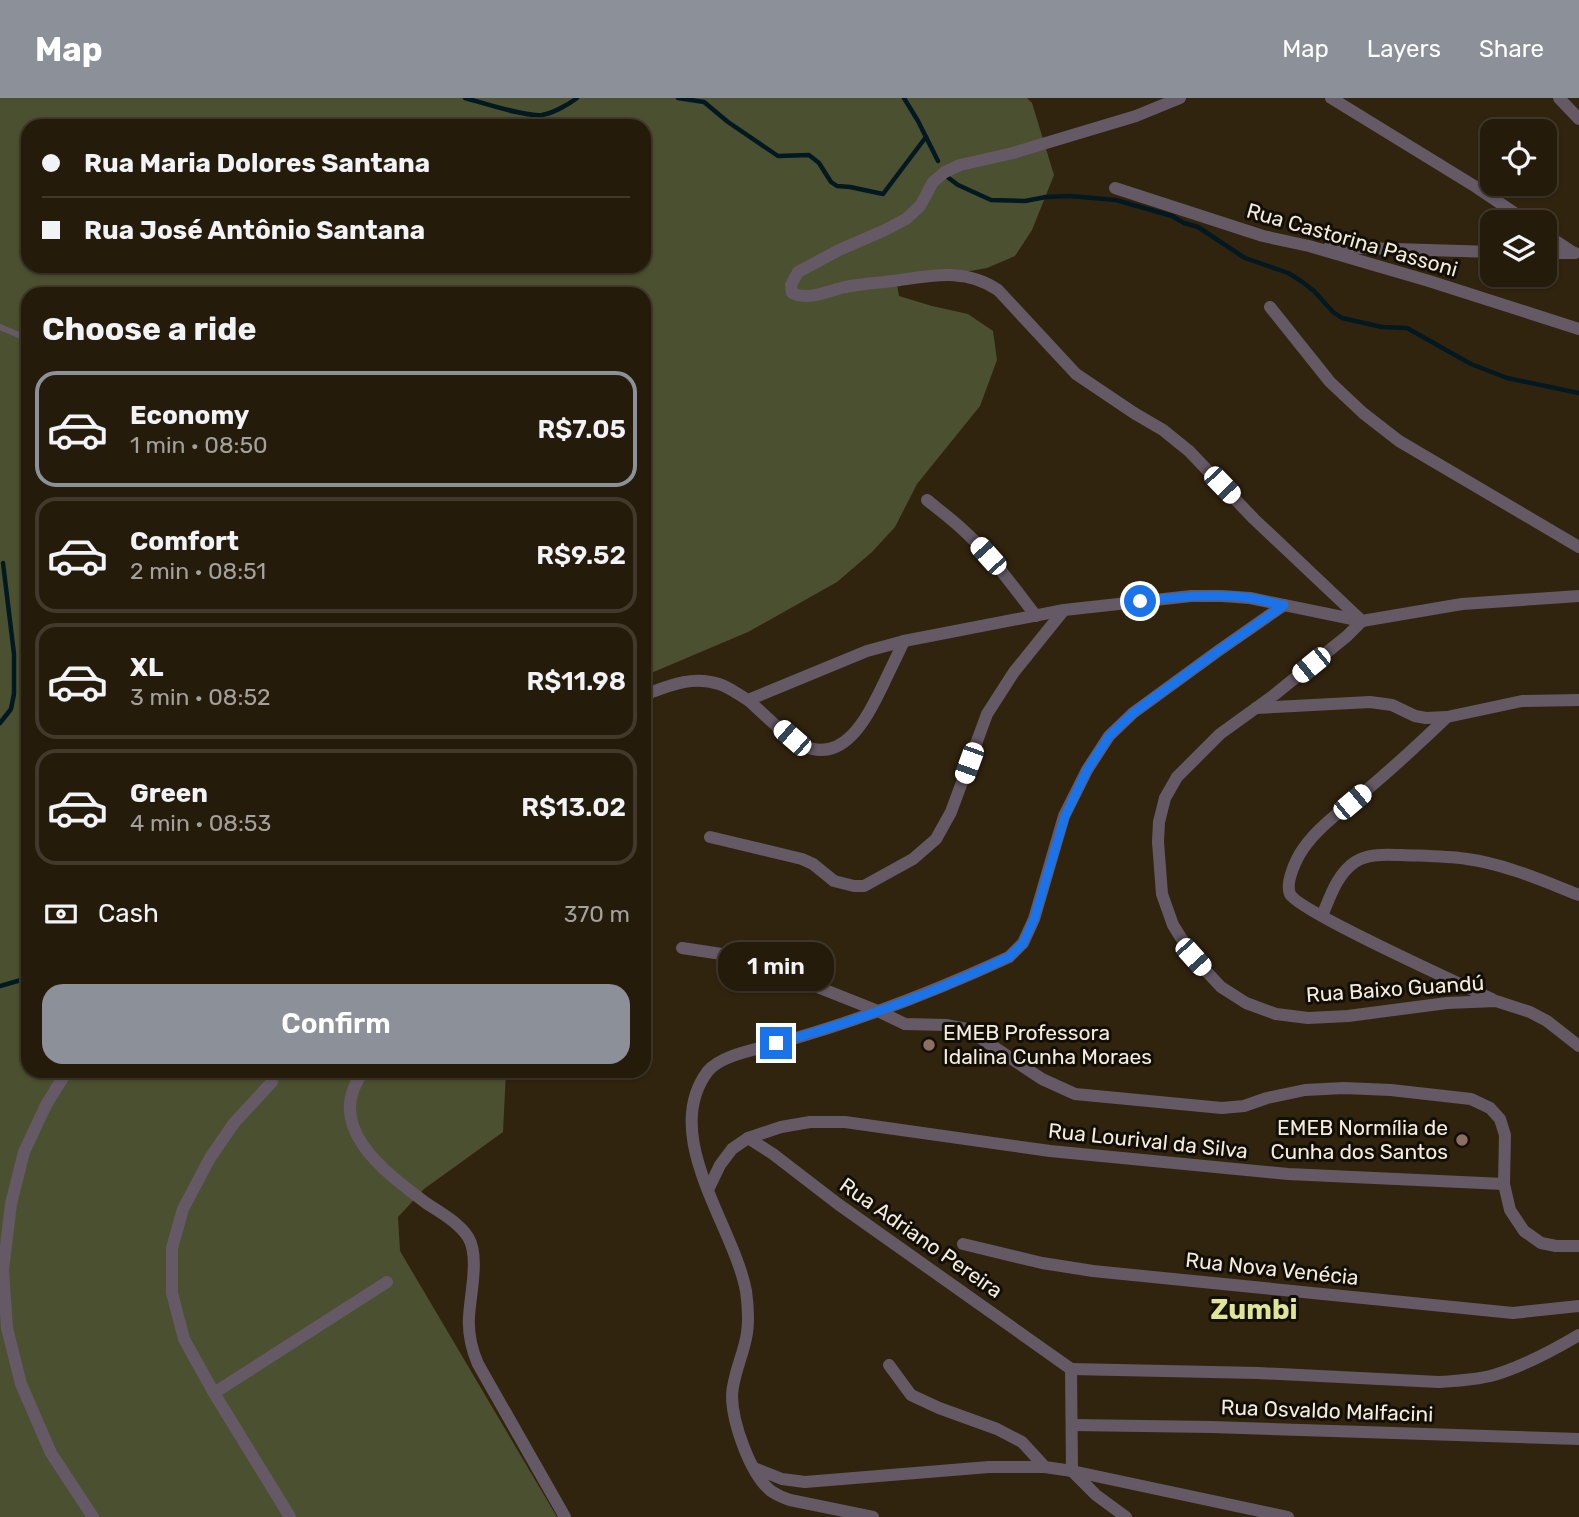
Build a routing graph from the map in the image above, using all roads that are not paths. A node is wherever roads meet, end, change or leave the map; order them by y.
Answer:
1 (1180, 98) edge
2 (1331, 98) edge
3 (1559, 98) edge
4 (1579, 118) edge
5 (1115, 188) dead end
6 (1510, 210) edge
7 (1557, 241) edge
8 (1308, 246) junction
9 (1480, 252) edge
10 (1557, 253) edge
11 (1576, 253) edge
12 (1270, 307) dead end
13 (0, 327) edge
14 (1579, 329) edge
15 (21, 336) edge
16 (927, 500) dead end
17 (1579, 548) edge
18 (1579, 596) edge
19 (1284, 605) junction
20 (1063, 610) junction
21 (1036, 616) junction
22 (1362, 621) junction
23 (904, 641) junction
24 (651, 692) edge
25 (748, 699) junction
26 (1579, 700) edge
27 (1256, 708) junction
28 (1447, 716) junction
29 (710, 837) dead end
30 (1579, 895) edge
31 (1322, 916) junction
32 (682, 948) dead end
33 (1496, 1001) junction
34 (878, 1011) junction
35 (1579, 1046) edge
36 (63, 1078) edge
37 (357, 1078) edge
38 (272, 1082) dead end
39 (748, 1138) junction
40 (1504, 1184) junction
41 (708, 1190) junction
42 (963, 1244) dead end
43 (1579, 1246) edge
44 (387, 1282) dead end
45 (1579, 1306) edge
46 (1579, 1335) edge
47 (889, 1365) dead end
48 (1071, 1369) junction
49 (214, 1394) junction
50 (1073, 1425) junction
51 (1579, 1439) edge
52 (1045, 1467) junction
53 (754, 1468) junction
54 (1072, 1471) junction
55 (1273, 1515) edge
56 (93, 1517) edge
57 (290, 1517) edge
58 (565, 1517) edge
59 (873, 1517) edge
60 (1126, 1517) edge
61 (1288, 1517) edge

1 - 22 street
2 - 6 street
3 - 4 street
5 - 8 street, Rua Castorina Passoni
7 - 11 street
8 - 9 street
8 - 14 street, Rua Castorina Passoni
10 - 11 street
12 - 17 street
13 - 15 lane
16 - 21 street
18 - 22 street
19 - 20 street
19 - 22 street
19 - 34 street
20 - 21 street
20 - 29 street
21 - 23 street
22 - 27 street, Rua Baixo Guandú
23 - 25 street
23 - 25 street
24 - 25 street
26 - 28 street
27 - 28 street
27 - 33 street, Rua Baixo Guandú
28 - 31 street
30 - 31 street
31 - 33 street
32 - 34 street
33 - 35 street, Rua Baixo Guandú
34 - 40 street
34 - 41 street
36 - 56 street
37 - 58 street
38 - 49 street
39 - 40 street, Rua Lourival da Silva
39 - 41 street, Rua Lourival da Silva
39 - 48 street, Rua Adriano Pereira
40 - 43 street
41 - 53 street
42 - 45 street, Rua Nova Venécia
44 - 49 street
46 - 48 street
47 - 52 street
48 - 50 street
49 - 57 street
50 - 51 street, Rua Osvaldo Malfacini
50 - 54 street
52 - 53 street
52 - 54 street
53 - 59 street
54 - 55 street
54 - 60 street
55 - 61 street

